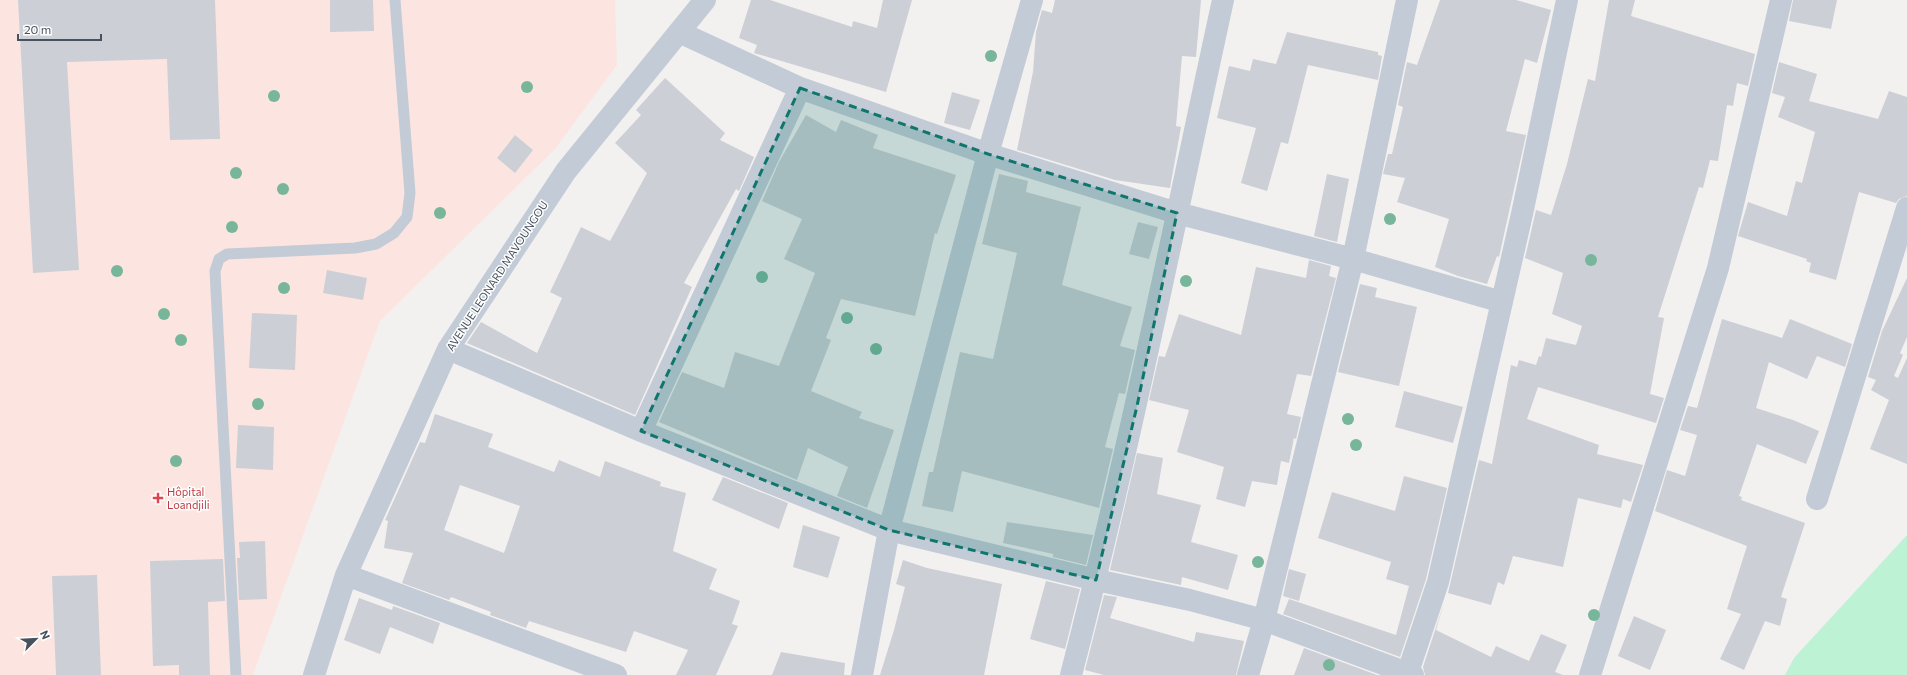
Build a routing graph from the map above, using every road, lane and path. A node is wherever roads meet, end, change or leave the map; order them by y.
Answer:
1 (395, 0) edge
2 (705, 0) edge
3 (1032, 0) edge
4 (1223, 0) edge
5 (1408, 0) edge
6 (1568, 0) edge
7 (1781, 0) edge
8 (679, 32) junction
9 (800, 88) junction
10 (988, 154) junction
11 (1907, 208) edge
12 (1177, 213) junction
13 (1353, 259) junction
14 (1502, 302) junction
15 (448, 349) junction
16 (641, 431) junction
17 (1817, 499) dead end
18 (889, 530) junction
19 (346, 575) junction
20 (1096, 580) junction
21 (1264, 620) junction
22 (1409, 674) edge
23 (236, 675) edge
24 (314, 675) edge
25 (616, 675) edge
26 (862, 675) edge
27 (1071, 675) edge
28 (1248, 675) edge
29 (1590, 675) edge

1 - 23 lane
2 - 8 street, AVENUE LEONARD MAVOUNGOU
3 - 10 street
4 - 12 street
5 - 13 street
6 - 14 street
7 - 29 street
8 - 9 street
8 - 15 street, AVENUE LEONARD MAVOUNGOU
9 - 10 street
9 - 16 street
10 - 12 street
10 - 18 street
11 - 17 street
12 - 13 street
12 - 20 street
13 - 14 street
13 - 21 street
14 - 22 street
15 - 16 street
15 - 19 street, AVENUE LEONARD MAVOUNGOU
16 - 18 street
18 - 20 street
18 - 26 street
19 - 24 street, AVENUE LEONARD MAVOUNGOU
19 - 25 street
20 - 21 street
20 - 27 street
21 - 22 street
21 - 28 street

